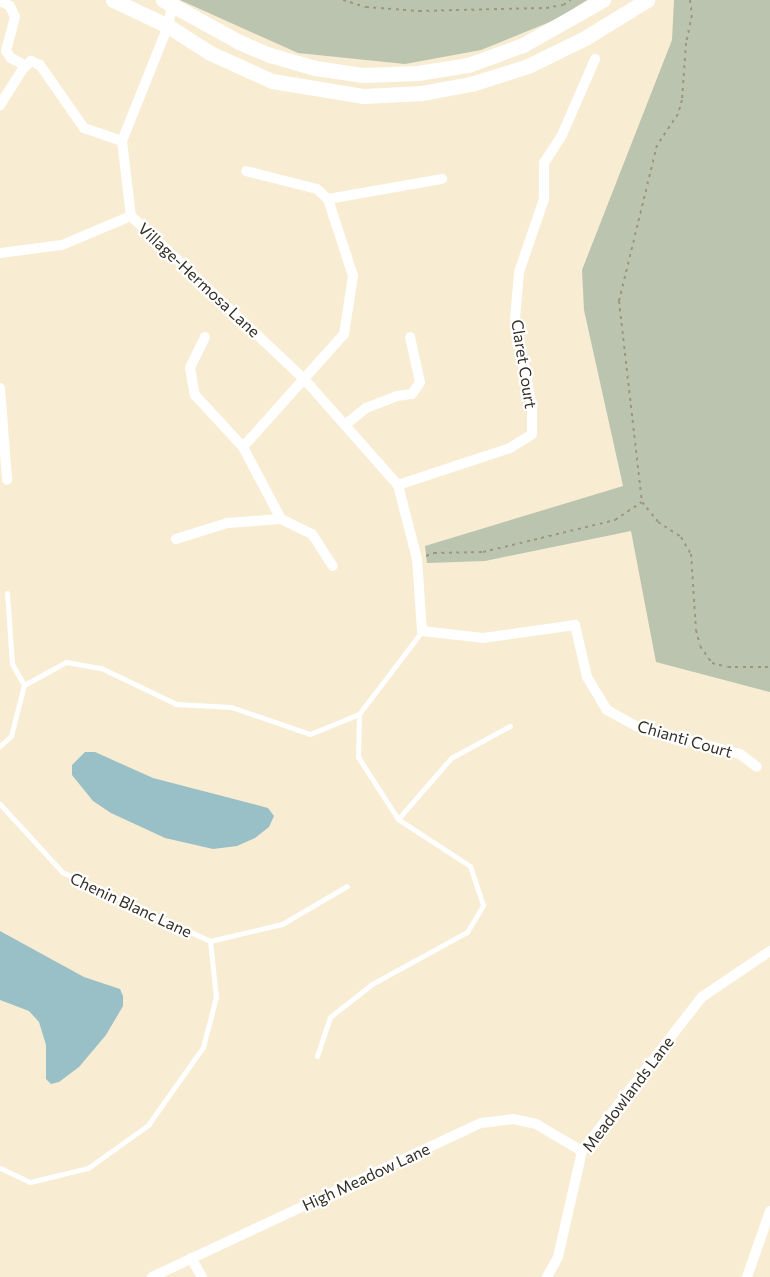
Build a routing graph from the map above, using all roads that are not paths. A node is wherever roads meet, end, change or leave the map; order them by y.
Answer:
1 (113, 0) edge
2 (603, 0) edge
3 (647, 0) edge
4 (0, 1) edge
5 (167, 2) edge
6 (168, 26) junction
7 (595, 59) dead end
8 (26, 66) junction
9 (0, 105) edge
10 (122, 141) junction
11 (246, 171) dead end
12 (442, 179) dead end
13 (328, 200) junction
14 (131, 216) junction
15 (0, 253) edge
16 (205, 337) dead end
17 (410, 337) dead end
18 (305, 380) junction
19 (0, 388) edge
20 (345, 425) junction
21 (243, 447) junction
22 (7, 480) dead end
23 (398, 485) junction
24 (281, 519) junction
25 (176, 539) dead end
26 (333, 566) dead end
27 (7, 594) dead end
28 (422, 631) junction
29 (24, 685) junction
30 (359, 714) junction
31 (510, 726) dead end
32 (0, 746) edge
33 (757, 767) dead end
34 (0, 804) edge
35 (398, 819) junction
36 (347, 886) dead end
37 (210, 941) junction
38 (770, 951) edge
39 (317, 1056) dead end
40 (582, 1151) junction
41 (0, 1168) edge
42 (770, 1211) edge
43 (191, 1258) junction
44 (152, 1277) edge
45 (202, 1277) edge
46 (547, 1277) edge
47 (747, 1277) edge

1 - 6 street
2 - 5 street
3 - 6 street
4 - 8 street
5 - 6 street, Village-Hermosa Lane
6 - 10 street, Village-Hermosa Lane
7 - 23 street, Claret Court
8 - 9 street
8 - 10 street
10 - 14 street, Village-Hermosa Lane
11 - 13 street
12 - 13 street
13 - 18 street
14 - 15 street
14 - 18 street, Village-Hermosa Lane
16 - 21 street
17 - 20 street
18 - 20 street, Village-Hermosa Lane
18 - 21 street
19 - 22 street
20 - 23 street, Village-Hermosa Lane
21 - 24 street
23 - 28 street, Village-Hermosa Lane
24 - 25 street
24 - 26 street
27 - 29 lane
28 - 30 lane
28 - 33 street, Chianti Court
29 - 30 lane
29 - 32 lane
30 - 35 lane
31 - 35 lane
34 - 37 lane, Chenin Blanc Lane
35 - 39 lane
36 - 37 lane
37 - 41 lane, Chenin Blanc Lane
38 - 40 street, Meadowlands Lane
40 - 43 street, High Meadow Lane
40 - 46 street, Meadowlands Lane
42 - 47 street
43 - 44 street, High Meadow Lane
43 - 45 street

